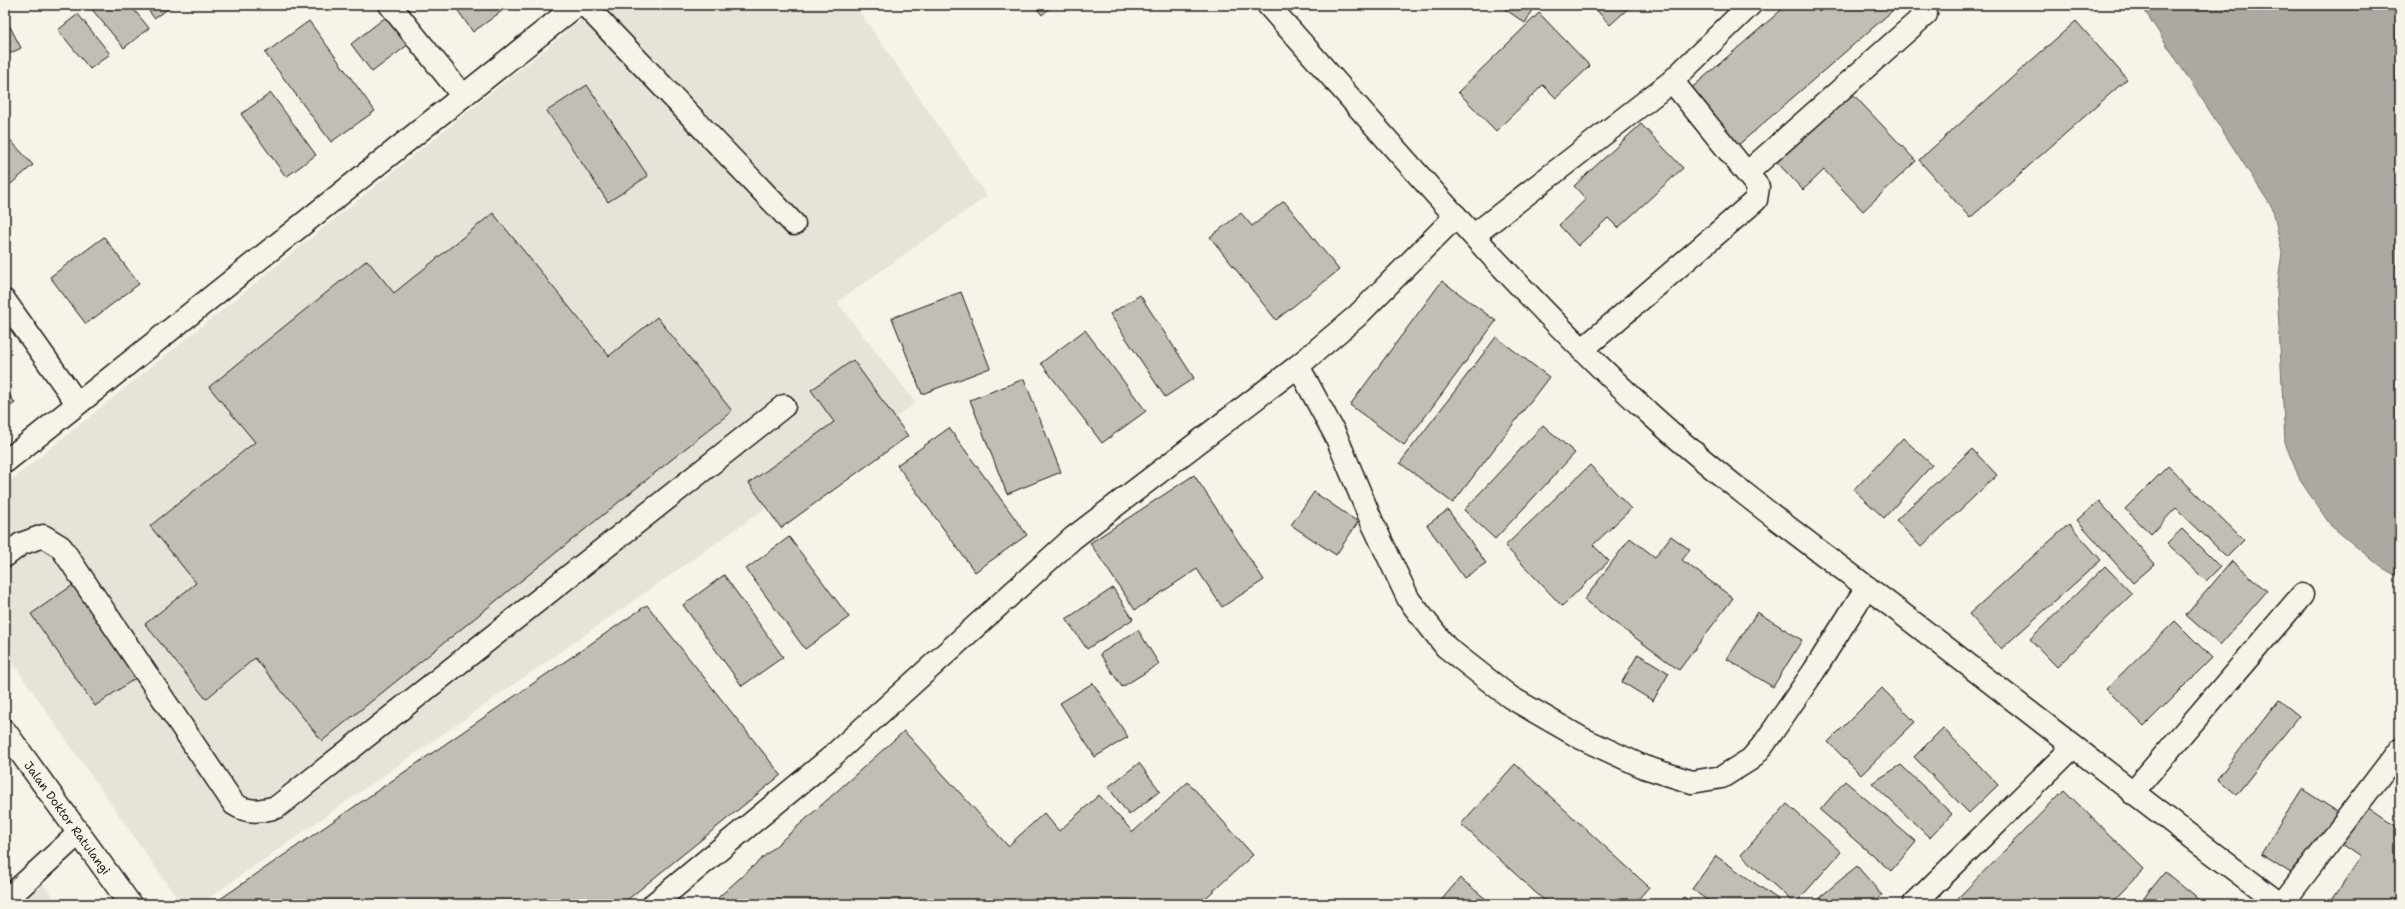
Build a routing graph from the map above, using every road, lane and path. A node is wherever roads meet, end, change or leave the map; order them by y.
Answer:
1 (390, 5) edge
2 (576, 5) edge
3 (585, 5) edge
4 (1268, 5) edge
5 (1750, 5) edge
6 (1926, 14) dead end
7 (1672, 81) junction
8 (462, 95) junction
9 (1748, 172) junction
10 (1456, 216) junction
11 (794, 224) dead end
12 (1474, 235) junction
13 (5, 301) edge
14 (1582, 350) junction
15 (1298, 366) junction
16 (77, 403) junction
17 (784, 406) dead end
18 (5, 462) edge
19 (5, 556) edge
20 (1868, 587) junction
21 (2302, 595) dead end
22 (5, 731) edge
23 (2073, 747) junction
24 (2400, 749) edge
25 (2132, 793) junction
26 (79, 833) junction
27 (5, 901) edge
28 (130, 904) edge
29 (654, 904) edge
30 (1914, 904) edge
31 (2281, 904) edge

1 - 8 main road
2 - 8 main road
3 - 11 main road
4 - 10 main road
5 - 7 main road
6 - 9 main road
7 - 9 main road
7 - 12 main road
8 - 16 main road
9 - 14 main road
10 - 12 main road
10 - 15 main road
12 - 14 main road
13 - 16 main road
14 - 20 main road
15 - 20 main road
15 - 29 main road
16 - 18 main road
17 - 19 main road
20 - 23 main road
21 - 25 main road
22 - 26 main road, Jalan Doktor Ratulangi
23 - 25 main road
23 - 30 main road
24 - 31 main road
25 - 31 main road
26 - 27 main road
26 - 28 main road, Jalan Doktor Ratulangi

